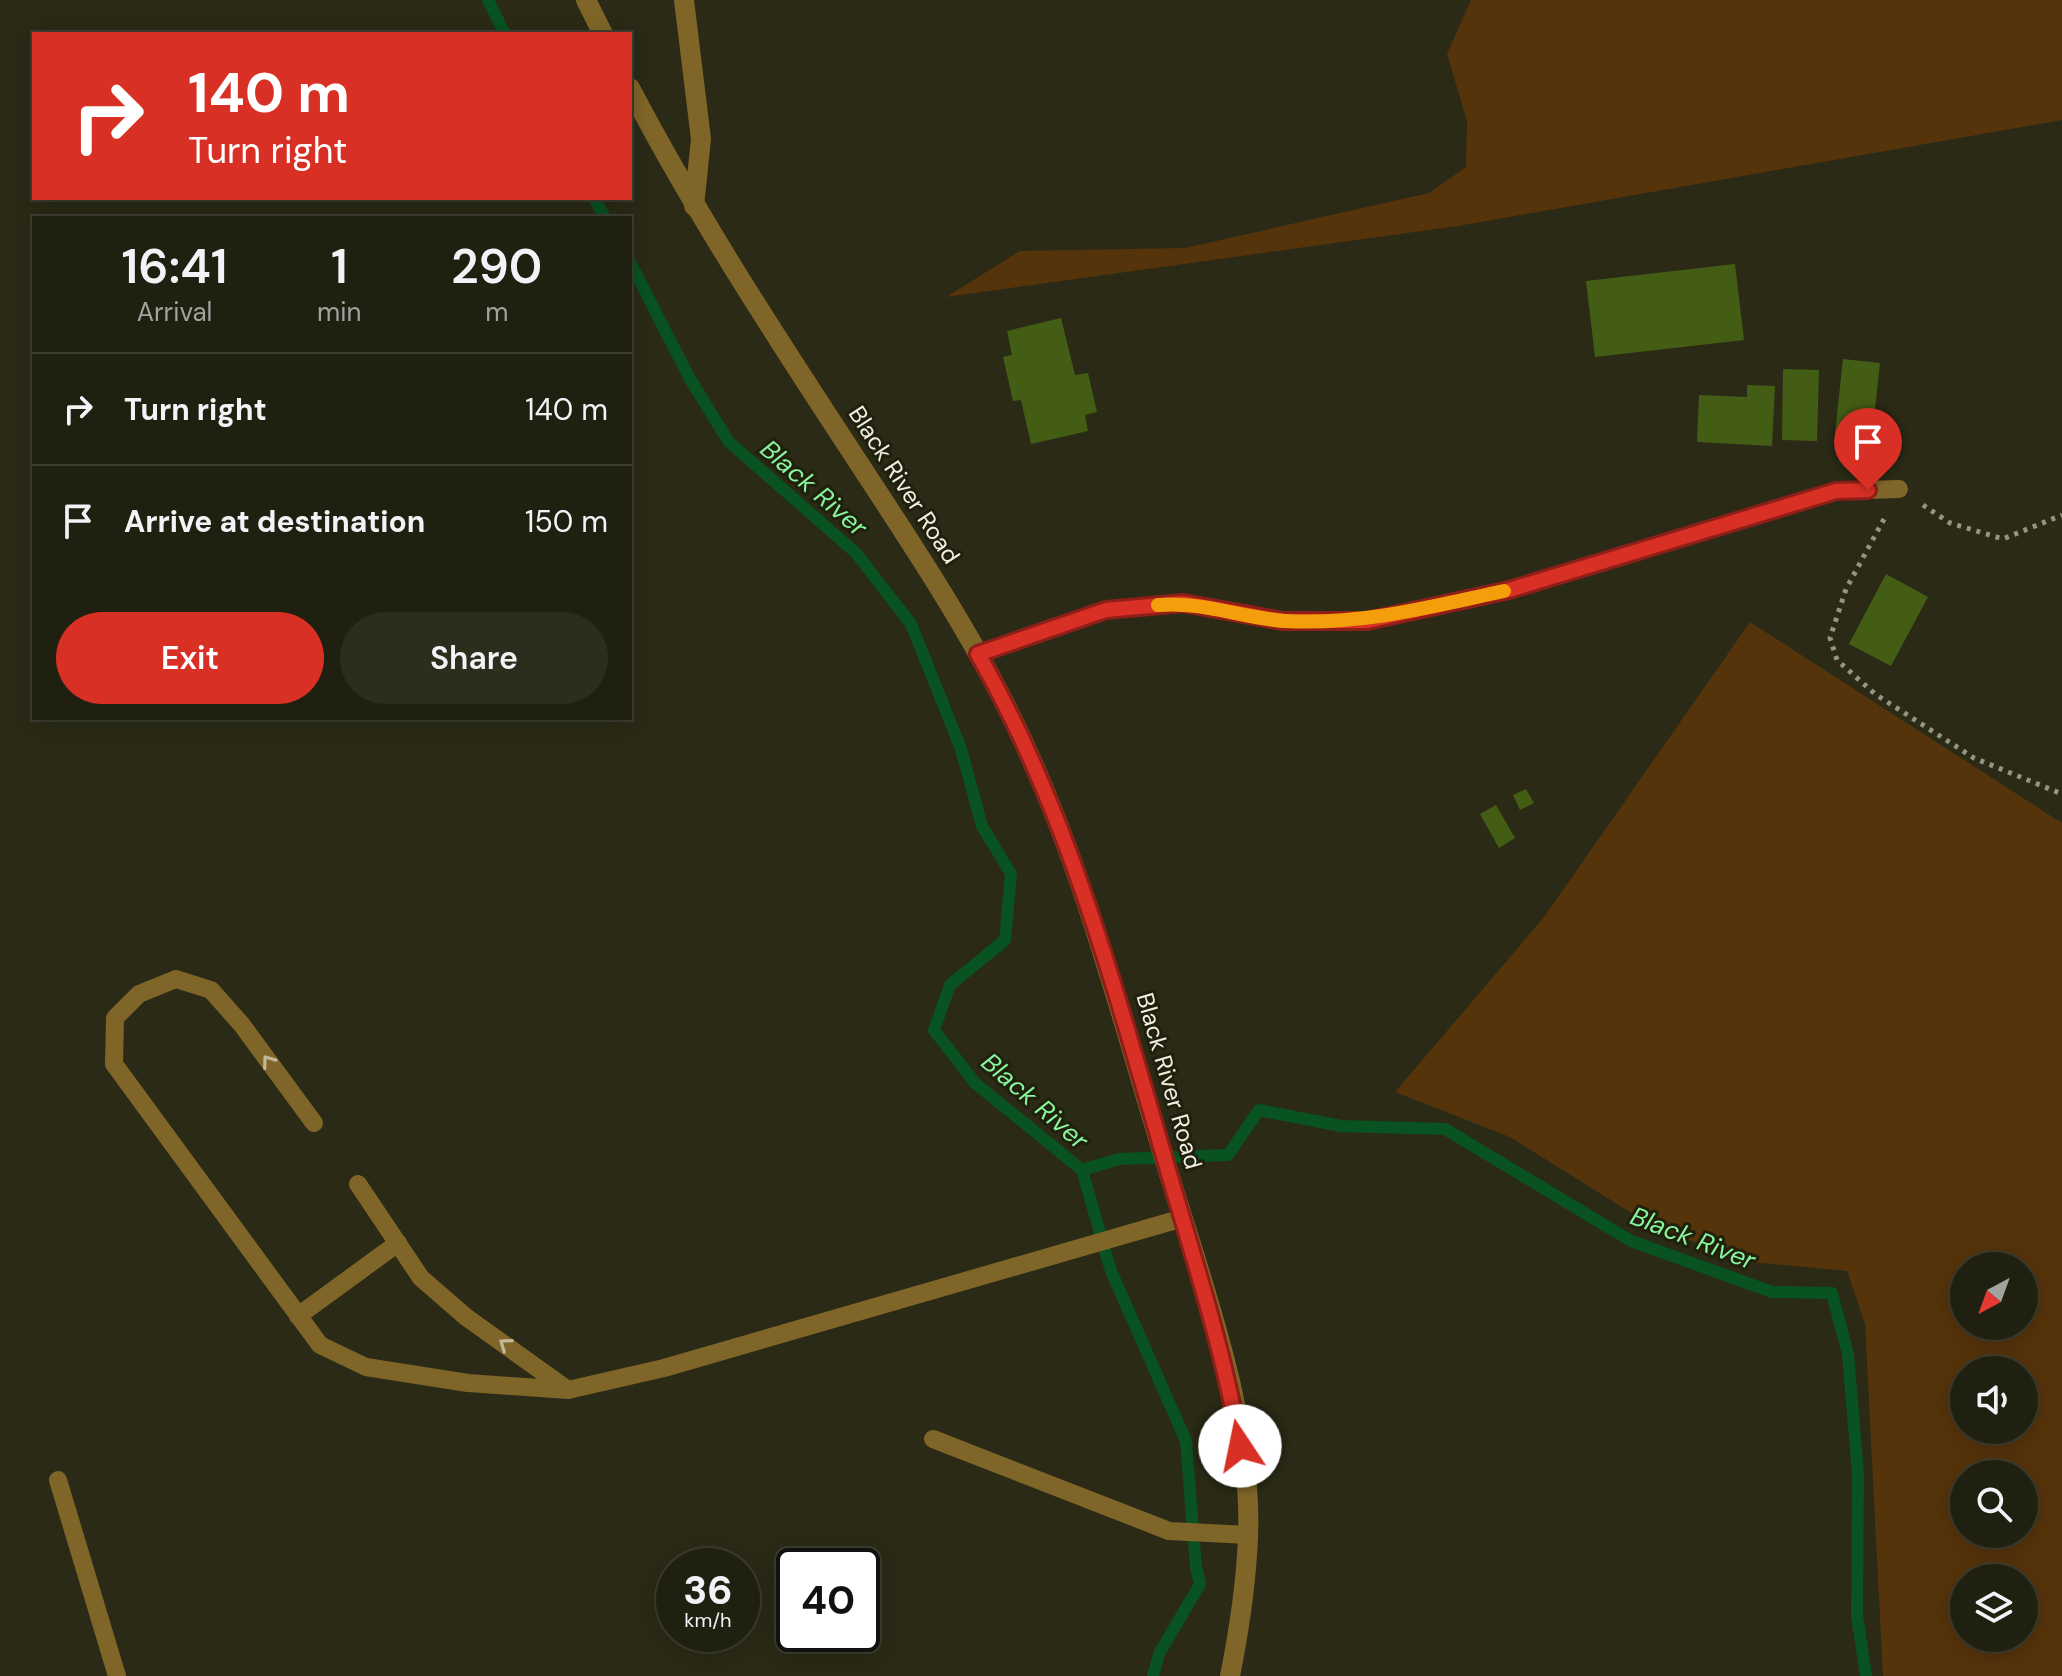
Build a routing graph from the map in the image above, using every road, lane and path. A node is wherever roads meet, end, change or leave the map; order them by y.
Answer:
1 (586, 0) edge
2 (684, 0) edge
3 (602, 32) edge
4 (632, 92) edge
5 (694, 206) junction
6 (1899, 489) junction
7 (2062, 515) edge
8 (978, 654) junction
9 (2062, 794) edge
10 (314, 1123) dead end
11 (358, 1184) dead end
12 (1183, 1218) junction
13 (398, 1243) junction
14 (298, 1316) junction
15 (568, 1390) junction
16 (933, 1439) dead end
17 (58, 1480) dead end
18 (1248, 1535) junction
19 (117, 1676) edge
20 (1230, 1676) edge

1 - 3 street
2 - 5 street
4 - 5 street, Black River Road
5 - 8 street, Black River Road
6 - 7 path
6 - 8 lane
6 - 9 path
8 - 12 street, Black River Road
10 -> 14 lane
11 - 13 lane
12 - 15 lane
12 - 18 street, Black River Road
13 - 14 lane
15 -> 13 lane
14 - 15 lane
16 - 18 lane
17 - 19 lane
18 - 20 street, Black River Road

